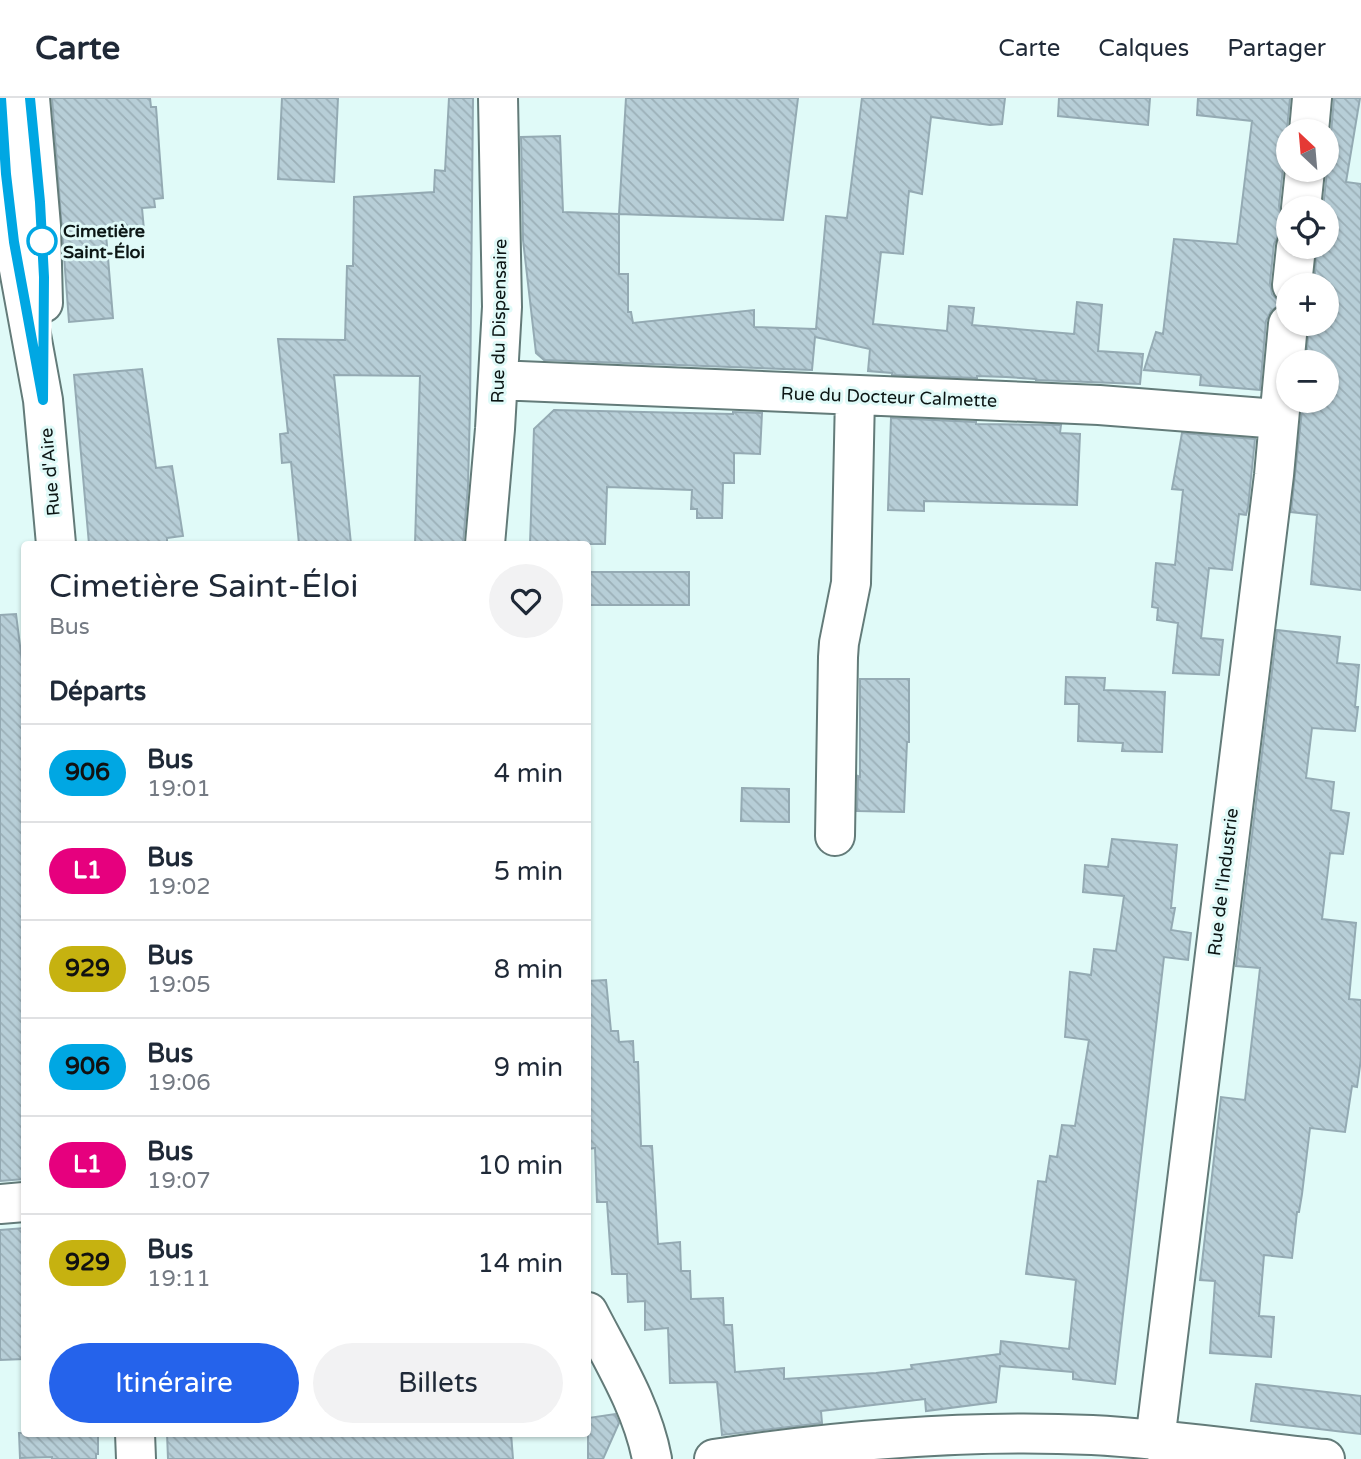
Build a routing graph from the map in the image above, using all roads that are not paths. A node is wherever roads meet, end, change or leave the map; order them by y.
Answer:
1 (1, 98) edge
2 (30, 98) edge
3 (498, 98) edge
4 (1312, 98) edge
5 (1310, 119) edge
6 (17, 205) edge
7 (1287, 336) edge
8 (498, 380) junction
9 (855, 396) junction
10 (1279, 419) junction
11 (57, 541) edge
12 (485, 541) edge
13 (835, 836) dead end
14 (21, 1202) edge
15 (0, 1204) edge
16 (591, 1318) edge
17 (135, 1437) edge
18 (1155, 1441) junction
19 (136, 1459) edge
20 (652, 1459) edge
21 (714, 1459) edge
22 (1325, 1459) edge

1 - 6 street, Rue d'Aire
2 - 6 street, Rue d'Aire
3 - 8 street, Rue du Dispensaire
4 - 5 street
6 - 11 street, Rue d'Aire
7 - 10 street, Rue de l'Industrie
8 - 9 street, Rue du Docteur Calmette
8 - 12 street, Rue du Dispensaire
9 - 10 street, Rue du Docteur Calmette
9 - 13 street
10 - 18 street, Rue de l'Industrie
14 - 15 street
16 - 20 street
17 - 19 street
18 - 21 street
18 - 22 street

